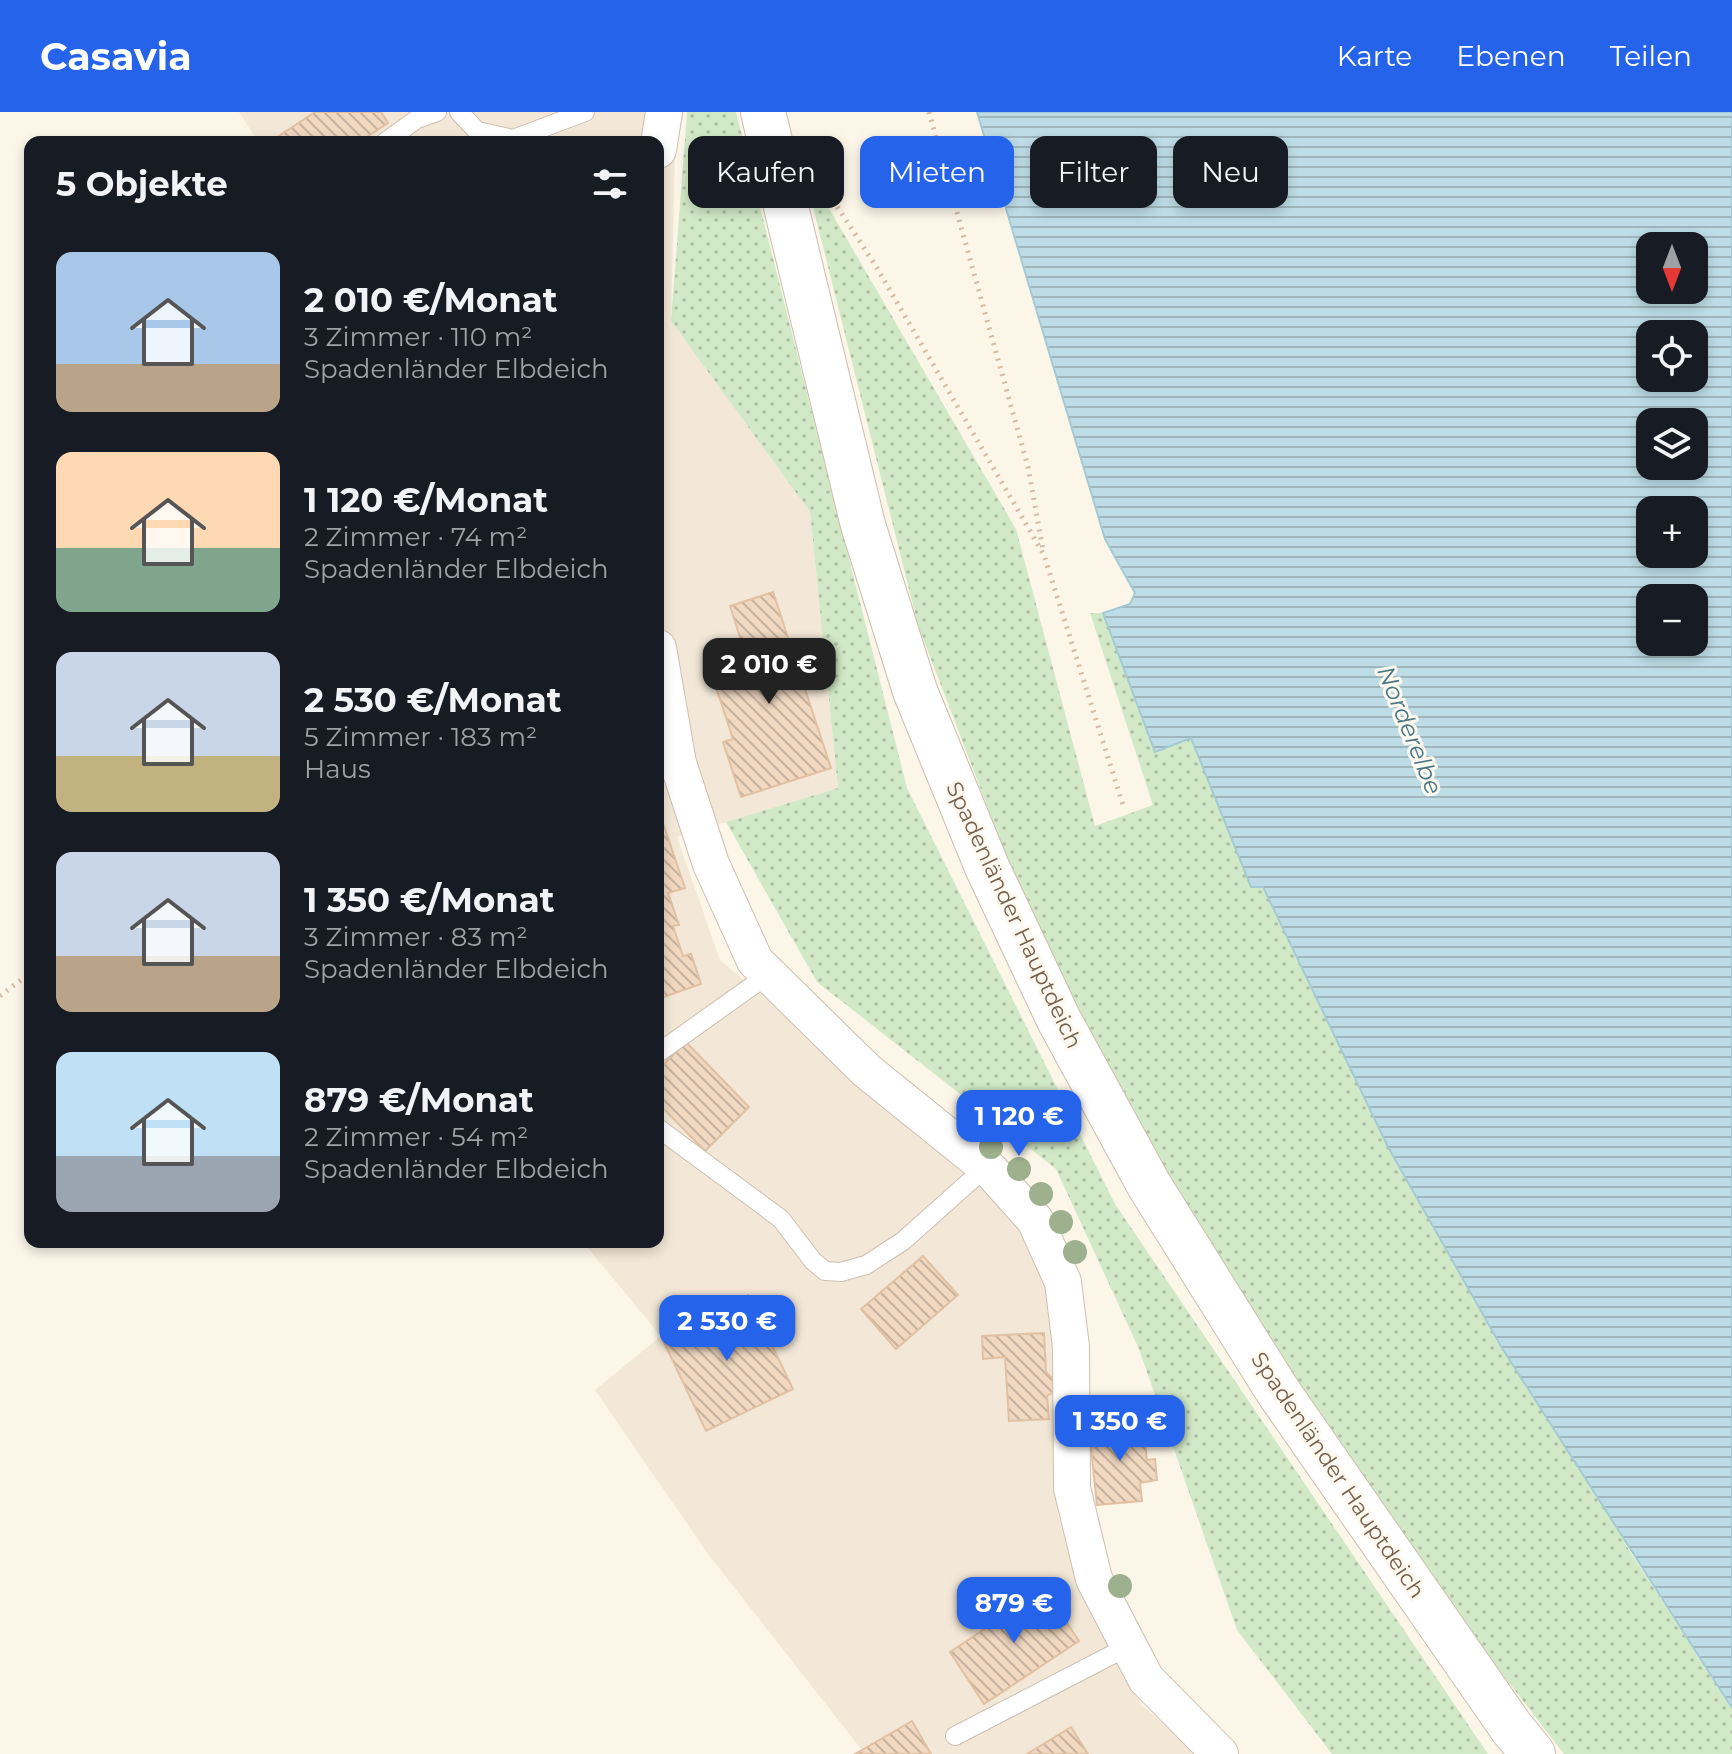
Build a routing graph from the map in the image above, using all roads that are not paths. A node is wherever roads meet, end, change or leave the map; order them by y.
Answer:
1 (437, 112) edge
2 (459, 112) edge
3 (585, 112) edge
4 (664, 112) edge
5 (763, 112) edge
6 (393, 136) edge
7 (497, 136) edge
8 (523, 136) edge
9 (659, 136) edge
10 (664, 682) edge
11 (769, 974) junction
12 (664, 1049) edge
13 (664, 1133) edge
14 (986, 1167) junction
15 (1129, 1646) junction
16 (955, 1736) dead end
17 (1220, 1754) edge
18 (1533, 1754) edge

1 - 6 lane
2 - 7 lane
3 - 8 lane
4 - 9 street
5 - 18 street, Spadenländer Hauptdeich
10 - 11 street
11 - 12 lane
11 - 14 street
13 - 14 lane
14 - 15 street
15 - 16 lane
15 - 17 street

